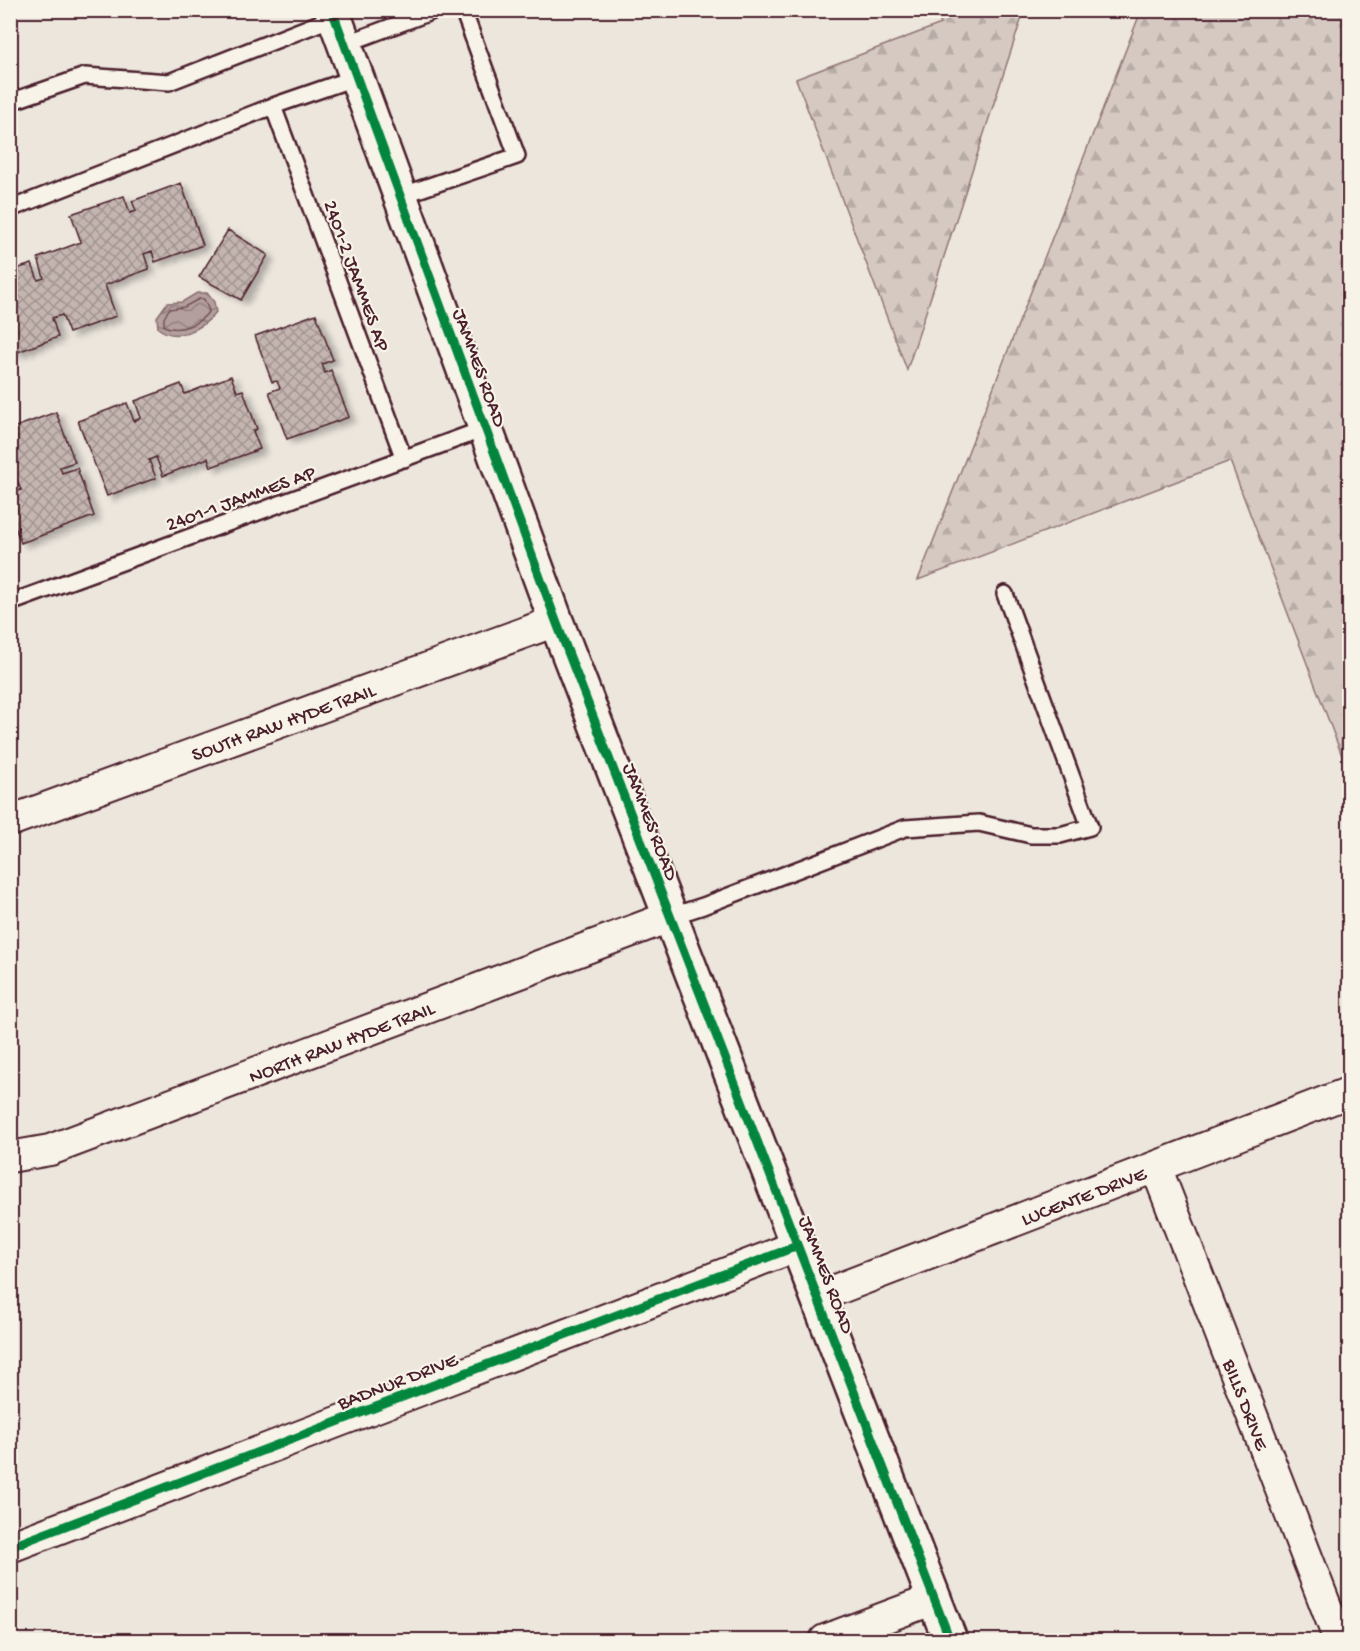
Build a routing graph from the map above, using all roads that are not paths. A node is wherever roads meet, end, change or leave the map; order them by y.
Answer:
1 (436, 10) edge
2 (463, 10) edge
3 (337, 24) edge
4 (357, 77) junction
5 (10, 102) edge
6 (273, 106) junction
7 (400, 196) junction
8 (10, 208) edge
9 (484, 429) junction
10 (404, 459) junction
11 (1005, 594) dead end
12 (10, 603) edge
13 (556, 621) junction
14 (10, 821) edge
15 (669, 917) junction
16 (1350, 1092) edge
17 (10, 1157) edge
18 (1156, 1167) junction
19 (797, 1246) junction
20 (817, 1297) junction
21 (10, 1547) edge
22 (934, 1599) junction
23 (825, 1641) edge
24 (950, 1641) edge
25 (1339, 1641) edge

1 - 3 lane
2 - 7 lane
3 - 4 street, JAMMES ROAD
3 - 5 lane
4 - 6 lane
4 - 7 street, JAMMES ROAD
6 - 8 lane
6 - 10 lane, 2401-2 JAMMES AP
7 - 9 street, JAMMES ROAD
9 - 10 lane, 2401-1 JAMMES AP
9 - 13 street, JAMMES ROAD
10 - 12 lane, 2401-1 JAMMES AP
11 - 15 lane
13 - 14 street, SOUTH RAW HYDE TRAIL
13 - 15 street, JAMMES ROAD
15 - 17 street, NORTH RAW HYDE TRAIL
15 - 19 street, JAMMES ROAD
16 - 18 street, LUCENTE DRIVE
18 - 20 street, LUCENTE DRIVE
18 - 25 street, BILLS DRIVE
19 - 20 street, JAMMES ROAD
19 - 21 street, BADNUR DRIVE
20 - 22 street, JAMMES ROAD
22 - 23 street
22 - 24 street, JAMMES ROAD

